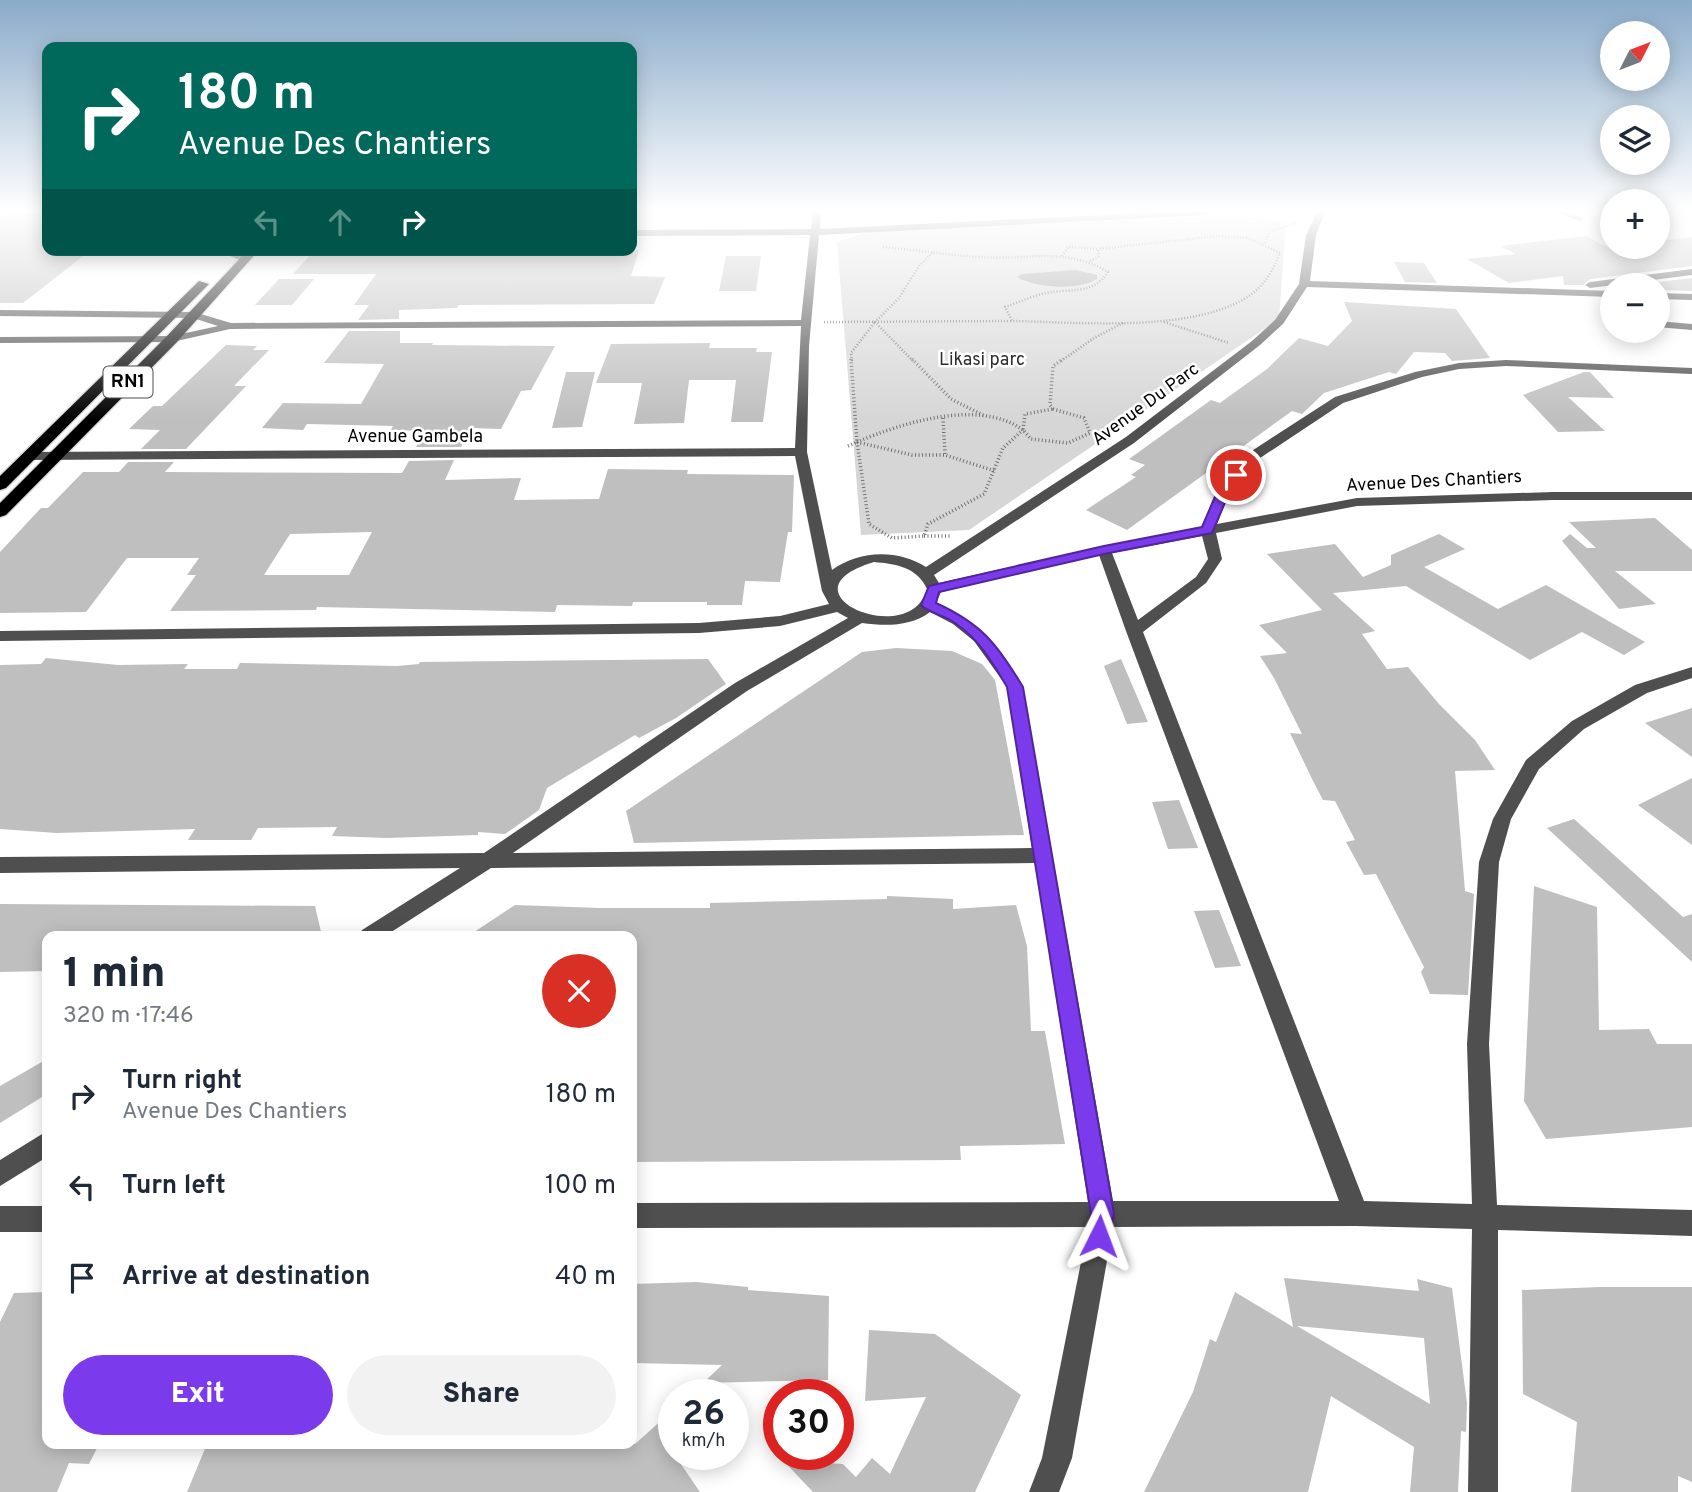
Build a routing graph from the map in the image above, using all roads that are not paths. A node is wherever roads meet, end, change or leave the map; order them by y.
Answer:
1 (208, 282) edge
2 (218, 282) edge
3 (811, 282) edge
4 (1618, 282) edge
5 (1304, 284) joint
6 (1576, 287) junction
7 (1545, 291) junction
8 (1587, 293) junction
9 (1600, 294) edge
10 (1670, 296) edge
11 (1692, 297) edge
12 (1600, 301) edge
13 (0, 313) edge
14 (173, 315) junction
15 (194, 315) junction
16 (806, 323) junction
17 (1670, 325) edge
18 (230, 326) junction
19 (1692, 327) edge
20 (149, 339) junction
21 (172, 339) junction
22 (0, 340) edge
23 (1692, 371) edge
24 (801, 452) junction
25 (29, 456) junction
26 (56, 456) junction
27 (0, 485) edge
28 (1692, 496) edge
29 (0, 512) edge
30 (1208, 530) junction
31 (1104, 550) junction
32 (926, 574) junction
33 (829, 591) junction
34 (931, 597) junction
35 (838, 607) junction
36 (859, 618) junction
37 (1134, 631) junction
38 (0, 636) edge
39 (1692, 672) edge
40 (1045, 855) junction
41 (485, 862) junction
42 (0, 865) edge
43 (377, 931) edge
44 (42, 1146) edge
45 (0, 1174) edge
46 (1356, 1213) junction
47 (1103, 1214) junction
48 (1485, 1215) junction
49 (637, 1216) edge
50 (0, 1219) edge
51 (42, 1219) edge
52 (1692, 1223) edge
53 (1044, 1492) edge
54 (1483, 1492) edge

1 - 14 highway, RN1
2 - 15 highway, RN1
3 - 16 street
4 - 6 street
5 - 7 street
5 - 32 street, Avenue Du Parc
6 - 7 street
6 - 8 street
7 - 8 street
8 - 9 street
8 - 12 street
10 - 11 street
13 - 14 street
14 - 15 street
14 - 20 highway, RN1
15 - 18 street
15 - 21 highway, RN1
16 - 18 street
16 - 24 street
17 - 19 street
18 - 21 street
20 - 21 street
20 - 22 street
20 - 25 highway, RN1
21 - 26 highway, RN1
23 - 30 street
24 - 26 street, Avenue Gambela
24 - 33 street
25 - 26 street, Avenue Gambela
25 - 27 highway, RN1
26 - 29 highway, RN1
28 - 30 street, Avenue Des Chantiers
30 - 31 street, Avenue Des Chantiers
30 - 37 street
31 - 34 street, Avenue Des Chantiers
31 - 37 street
32 - 33 street
32 - 34 street
33 - 35 street
34 - 36 street
34 - 40 street
35 - 36 street
35 - 38 street
36 - 41 street
37 - 46 street
39 - 48 street
40 - 41 street
40 - 47 street
41 - 42 street
41 - 43 street
44 - 45 street
46 - 47 street
46 - 48 street
47 - 49 street
47 - 53 street
48 - 52 street
48 - 54 street
50 - 51 street

